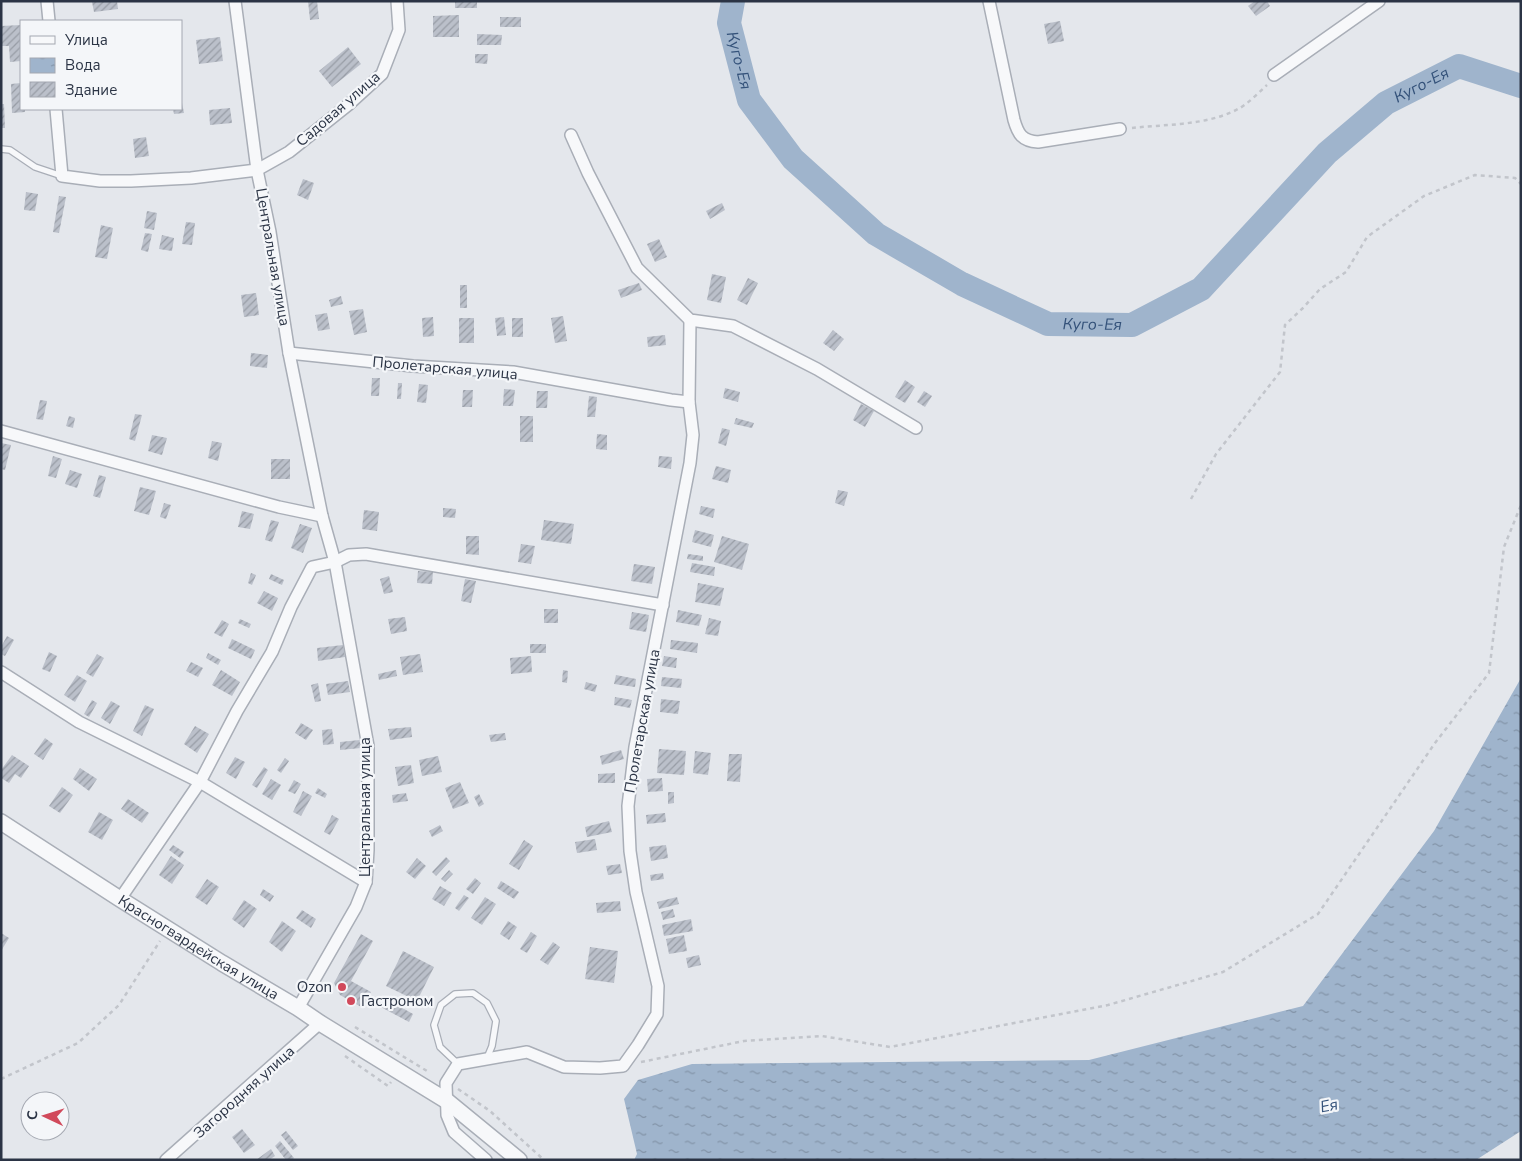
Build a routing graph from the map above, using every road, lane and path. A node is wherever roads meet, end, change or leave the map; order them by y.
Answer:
1 (47, 1) edge
2 (235, 1) edge
3 (397, 1) edge
4 (990, 1) edge
5 (1379, 1) edge
6 (48, 20) edge
7 (1274, 75) joint
8 (56, 110) edge
9 (1120, 129) joint
10 (571, 135) dead end
11 (1, 149) edge
12 (257, 170) junction
13 (62, 176) junction
14 (1521, 184) edge
15 (690, 320) junction
16 (289, 353) junction
17 (689, 402) junction
18 (916, 428) dead end
19 (1, 431) edge
20 (1191, 500) dead end
21 (1521, 505) edge
22 (322, 516) junction
23 (335, 562) junction
24 (663, 605) junction
25 (1, 672) edge
26 (200, 782) junction
27 (1, 822) edge
28 (366, 882) junction
29 (120, 899) junction
30 (160, 941) dead end
31 (298, 1008) junction
32 (320, 1023) junction
33 (486, 1060) junction
34 (458, 1064) junction
35 (622, 1066) junction
36 (1, 1079) edge
37 (446, 1083) junction
38 (447, 1101) junction
39 (166, 1160) edge
40 (486, 1160) edge
41 (519, 1160) edge
42 (544, 1160) edge

1 - 6 street
2 - 12 street
3 - 12 street, Садовая улица
4 - 9 street
5 - 7 street
7 - 9 path
8 - 13 street
10 - 15 street
11 - 13 lane
12 - 13 street, Центральная улица
12 - 16 street, Центральная улица
14 - 20 path
15 - 17 street, Пролетарская улица
15 - 18 street
16 - 17 street, Пролетарская улица
16 - 22 street, Центральная улица
17 - 24 street, Пролетарская улица
19 - 22 street
21 - 35 path
22 - 23 street, Центральная улица
23 - 24 street
23 - 26 street
23 - 28 street, Центральная улица
24 - 35 street, Пролетарская улица
25 - 26 street
26 - 28 street
26 - 29 street
27 - 29 street, Красногвардейская улица
28 - 31 street, Центральная улица
29 - 31 street, Красногвардейская улица
30 - 36 path
31 - 32 street, Красногвардейская улица
32 - 38 street, Красногвардейская улица
32 - 39 street, Загородняя улица
33 - 34 street
33 - 34 lane
33 - 35 street
34 - 37 street
37 - 38 street
37 - 42 path
38 - 40 street
38 - 41 street, Красногвардейская улица

